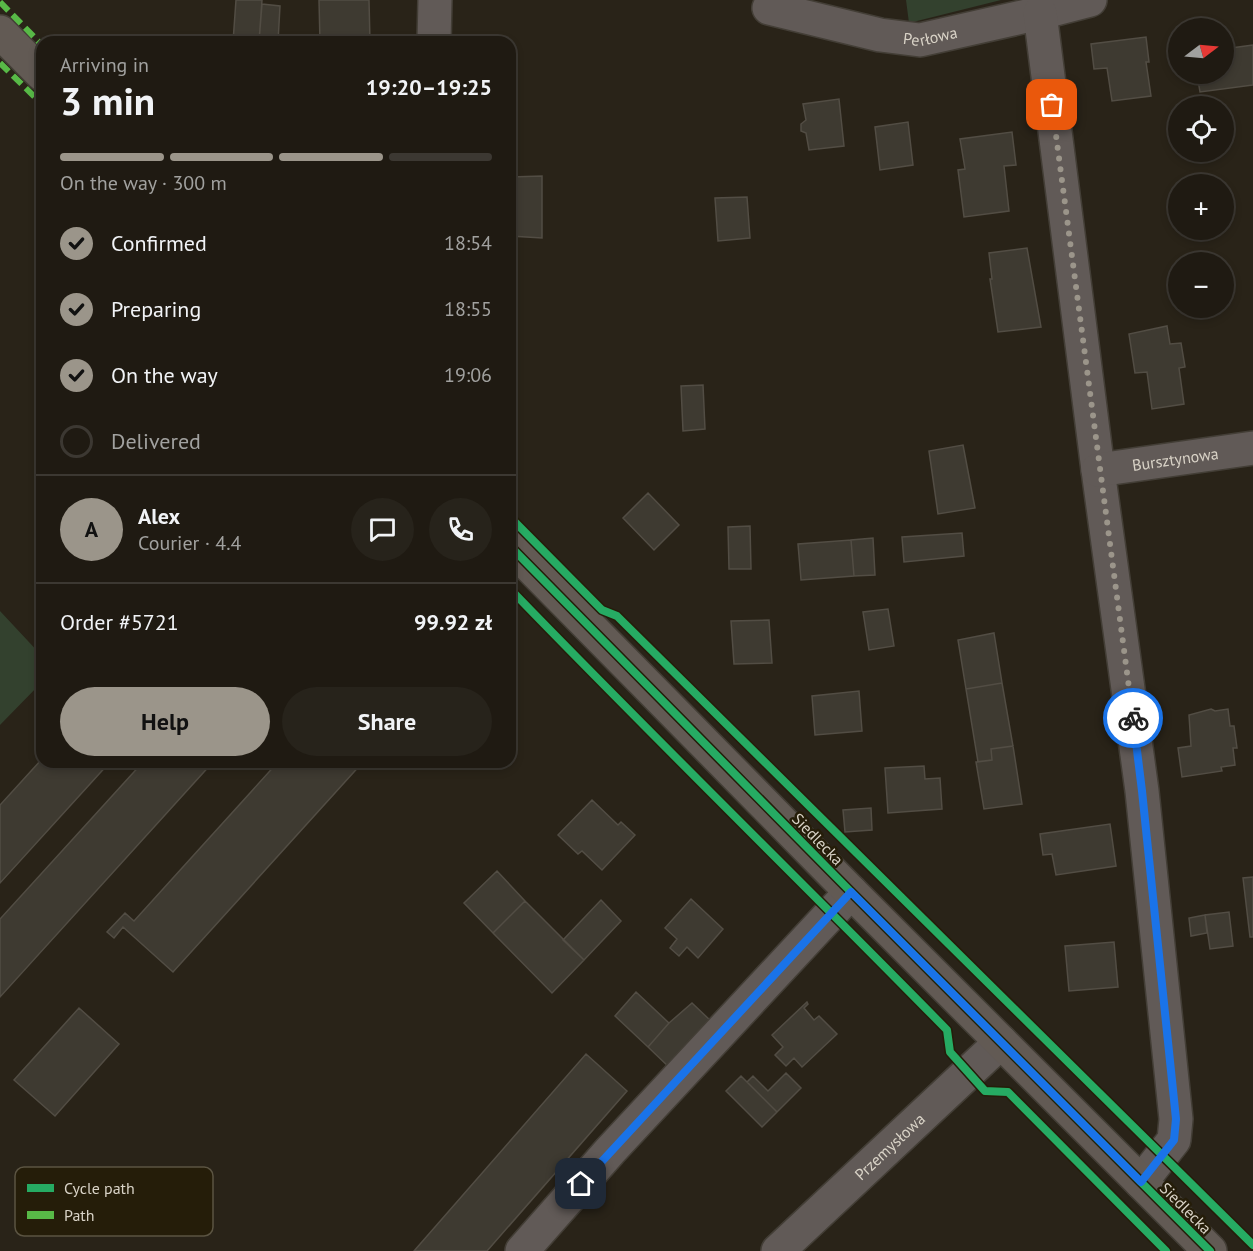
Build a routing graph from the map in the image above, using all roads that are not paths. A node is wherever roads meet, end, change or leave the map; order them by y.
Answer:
1 (435, 0) edge
2 (1090, 0) edge
3 (769, 8) dead end
4 (1040, 13) junction
5 (0, 32) edge
6 (434, 36) edge
7 (36, 68) edge
8 (1253, 448) edge
9 (1098, 470) junction
10 (516, 552) edge
11 (851, 892) junction
12 (1001, 1042) junction
13 (1141, 1182) junction
14 (522, 1251) edge
15 (778, 1251) edge
16 (1210, 1251) edge

1 - 6 street
2 - 4 street, Perłowa
3 - 4 street, Perłowa
4 - 9 street
5 - 7 main road
8 - 9 street, Bursztynowa
9 - 13 street
10 - 11 main road, Siedlecka
11 - 12 main road, Siedlecka
11 - 14 street
12 - 13 main road, Siedlecka
12 - 15 street, Przemysłowa
13 - 16 main road, Siedlecka

